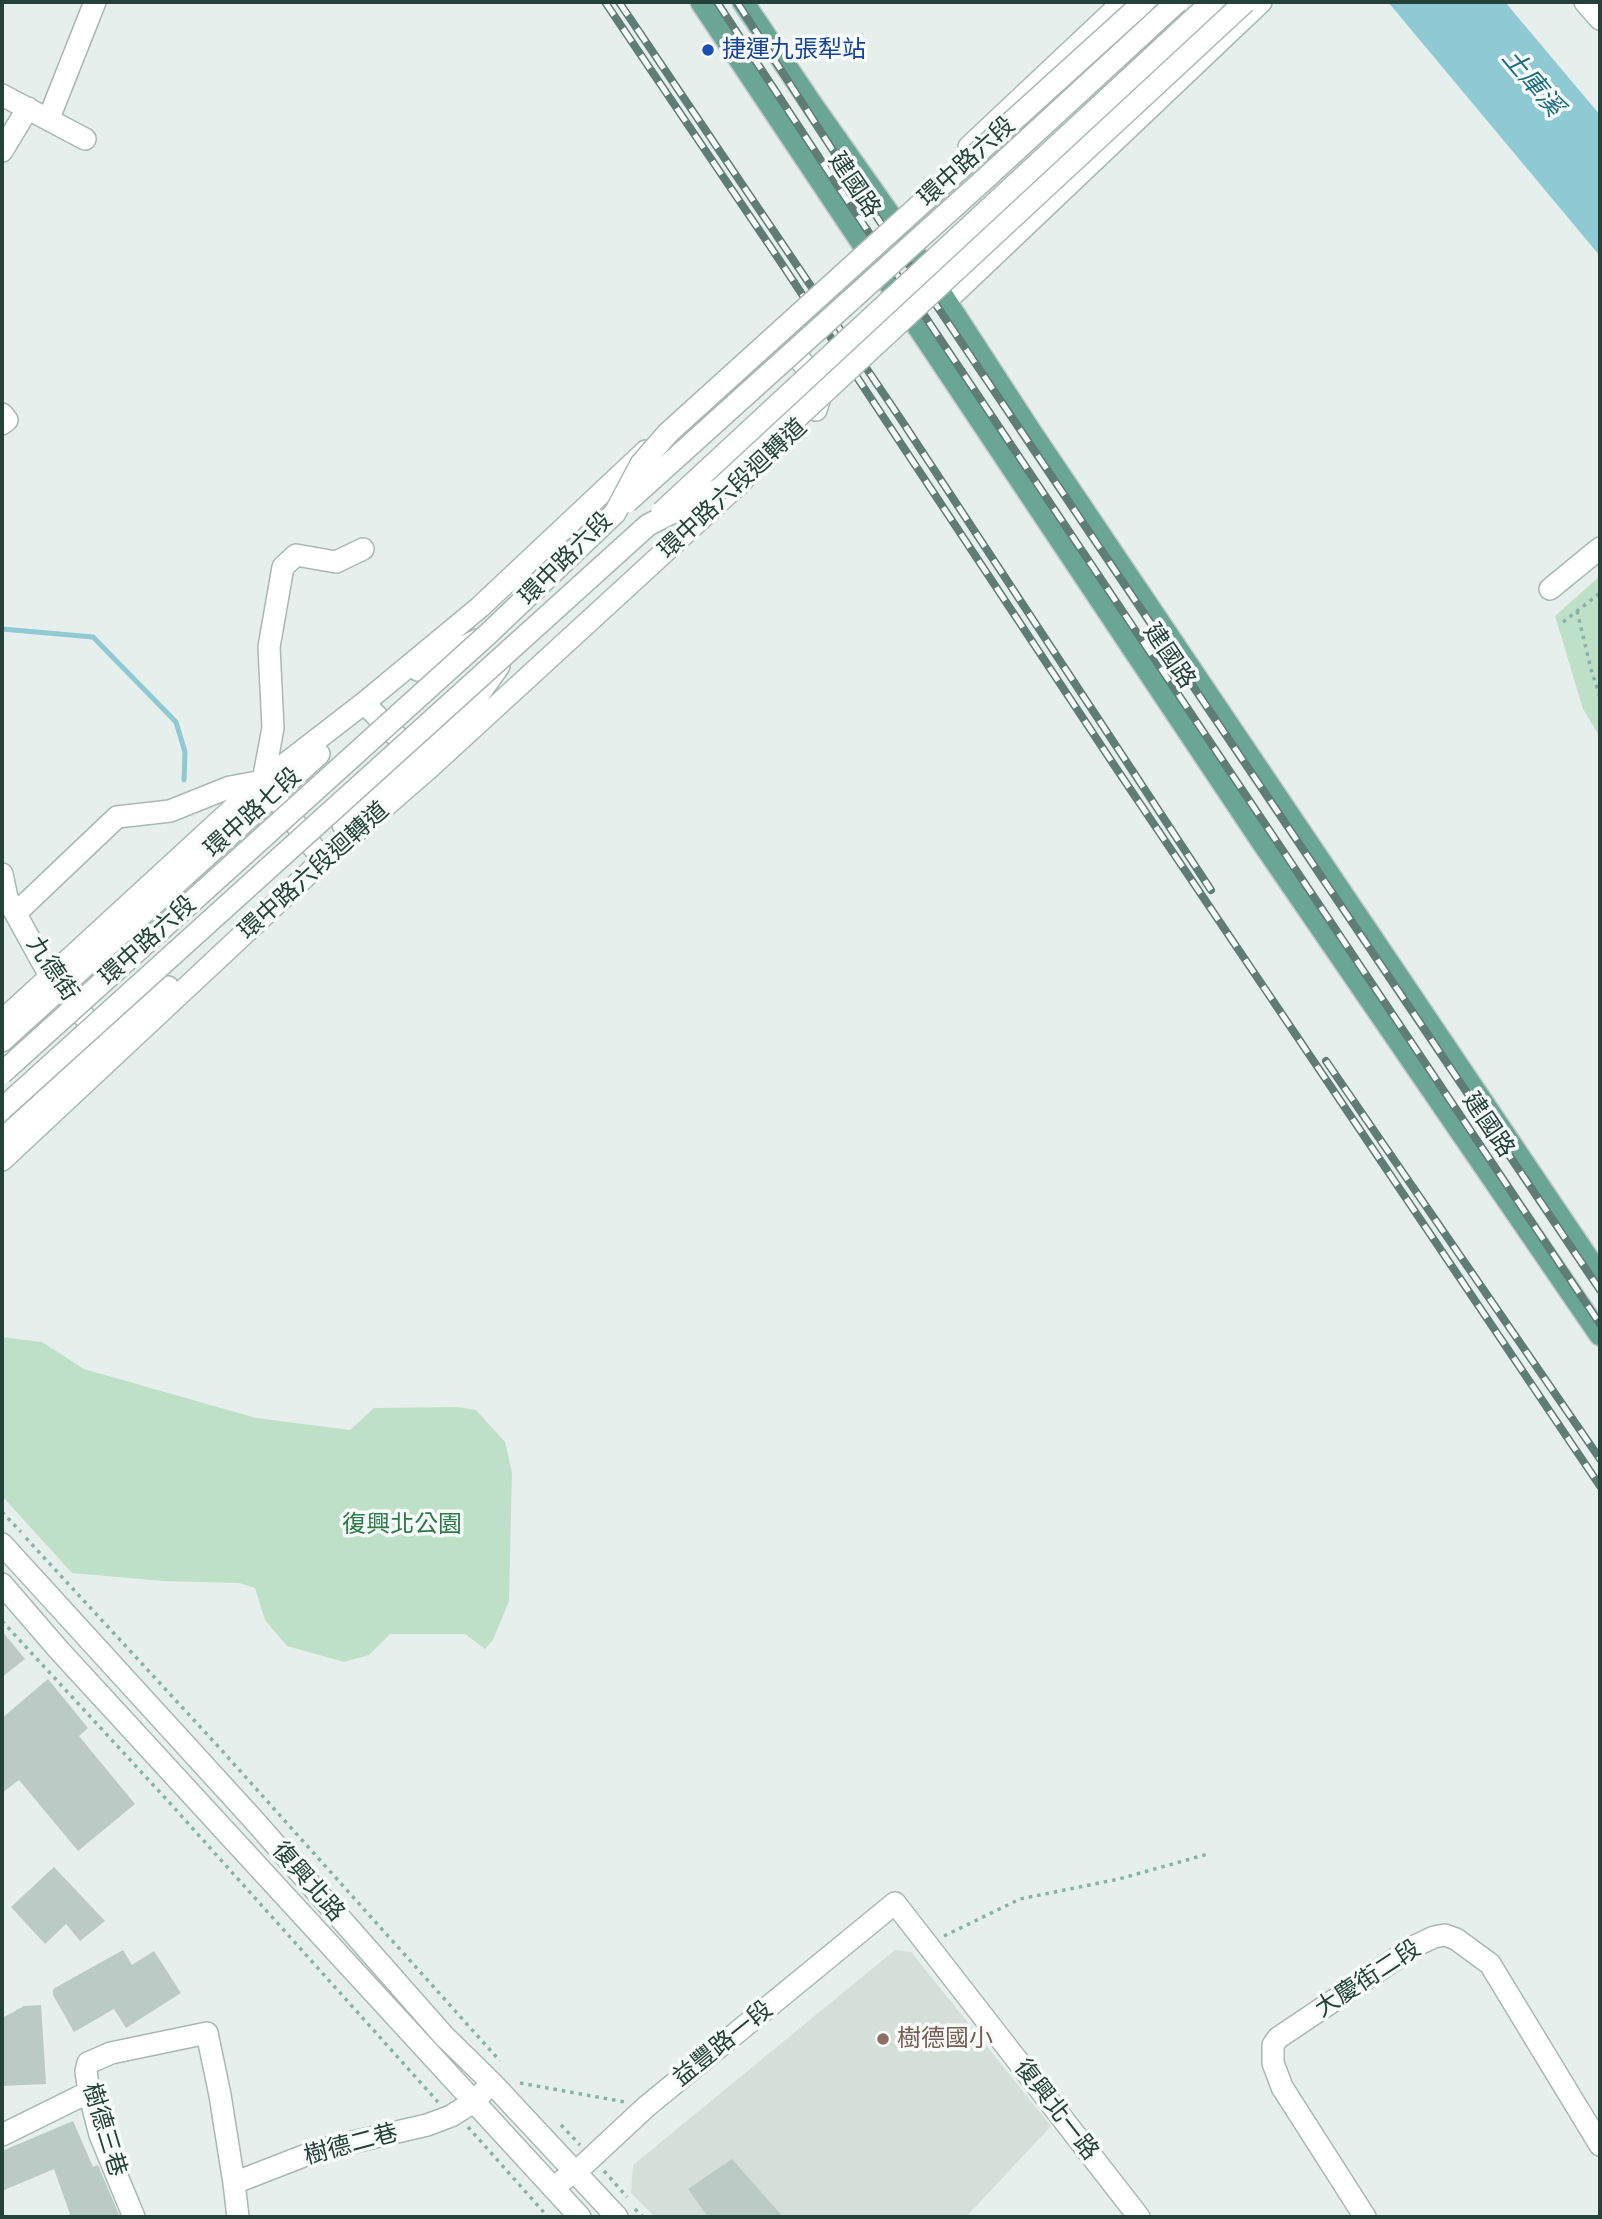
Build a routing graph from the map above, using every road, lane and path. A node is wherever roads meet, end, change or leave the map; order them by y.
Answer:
1 (95, 2) edge
2 (701, 2) edge
3 (743, 2) edge
4 (1123, 2) edge
5 (1144, 2) edge
6 (1177, 2) edge
7 (1212, 2) edge
8 (1245, 2) edge
9 (1261, 2) edge
10 (2, 95) edge
11 (27, 108) junction
12 (49, 118) junction
13 (85, 139) dead end
14 (2, 151) edge
15 (892, 218) junction
16 (946, 301) junction
17 (615, 513) junction
18 (648, 525) junction
19 (1600, 548) edge
20 (363, 549) dead end
21 (1550, 589) dead end
22 (1600, 593) edge
23 (1577, 611) junction
24 (1563, 622) dead end
25 (488, 635) junction
26 (509, 653) junction
27 (1600, 698) edge
28 (367, 707) junction
29 (423, 762) junction
30 (268, 788) junction
31 (319, 855) junction
32 (2, 876) edge
33 (16, 913) junction
34 (56, 982) junction
35 (2, 1021) edge
36 (2, 1041) edge
37 (112, 1049) junction
38 (2, 1073) edge
39 (2, 1109) edge
40 (2, 1140) edge
41 (2, 1160) edge
42 (1600, 1276) edge
43 (1600, 1335) edge
44 (2, 1512) edge
45 (2, 1544) edge
46 (2, 1584) edge
47 (2, 1621) edge
48 (1208, 1854) dead end
49 (895, 1903) joint
50 (929, 1944) junction
51 (502, 2063) dead end
52 (492, 2083) junction
53 (89, 2092) junction
54 (529, 2092) dead end
55 (475, 2101) junction
56 (648, 2106) junction
57 (451, 2116) junction
58 (554, 2118) dead end
59 (2, 2135) edge
60 (1600, 2145) edge
61 (592, 2158) junction
62 (575, 2173) junction
63 (234, 2183) junction
64 (552, 2186) junction
65 (628, 2199) dead end
66 (626, 2212) edge
67 (134, 2217) edge
68 (238, 2217) edge
69 (548, 2217) edge
70 (580, 2217) edge
71 (643, 2217) edge
72 (1139, 2217) edge
73 (1366, 2217) edge

1 - 12 street
2 - 43 main road, 建國路
3 - 15 main road, 建國路
4 - 15 street, 環中路六段
5 - 17 street, 環中路六段, bridge
6 - 17 street, bridge
7 - 18 street, bridge
8 - 18 street, 環中路六段, bridge
9 - 16 street
10 - 11 street
11 - 12 street
11 - 14 street
12 - 13 street
15 - 16 main road, 建國路
16 - 42 main road, 建國路
17 - 25 street, 環中路六段, bridge
18 - 26 street, 環中路六段, bridge
19 - 21 street
20 - 30 street
22 - 23 path
23 - 24 path
23 - 27 path
25 - 28 street, 環中路七段
25 - 38 street, 環中路六段, bridge
26 - 29 street, 環中路六段
26 - 39 street, 環中路六段, bridge
28 - 29 street
28 - 29 street, 環中路六段迴轉道
28 - 30 street, 環中路七段
29 - 31 street, 環中路六段
30 - 31 street
30 - 33 street
30 - 34 street, 環中路七段
31 - 37 street, 環中路六段
32 - 33 street, 九德街
33 - 34 street, 九德街
34 - 35 street
34 - 36 street, 環中路七段
34 - 37 street, 九德街
37 - 40 street, 環中路六段
37 - 41 street
44 - 51 path
45 - 52 street, 復興北路
46 - 55 street, 復興北路
47 - 57 path
48 - 50 path
49 - 50 street, 復興北一路
49 - 56 street, 益豐路一段
50 - 72 street, 復興北一路
52 - 55 street, 樹德二巷
52 - 62 street, 復興北路
53 - 59 street
53 - 63 street, 樹德三巷
53 - 67 street, 樹德三巷
54 - 56 path
55 - 57 street, 樹德二巷
55 - 64 street, 復興北路
56 - 61 street, 益豐路一段
57 - 63 street, 樹德二巷
57 - 69 path
58 - 61 path
60 - 73 street, 大慶街二段
61 - 62 street, 益豐路一段
61 - 65 path
62 - 64 street, 益豐路一段
62 - 66 street, 復興北路
63 - 68 street
64 - 70 street, 復興北路
66 - 71 path

